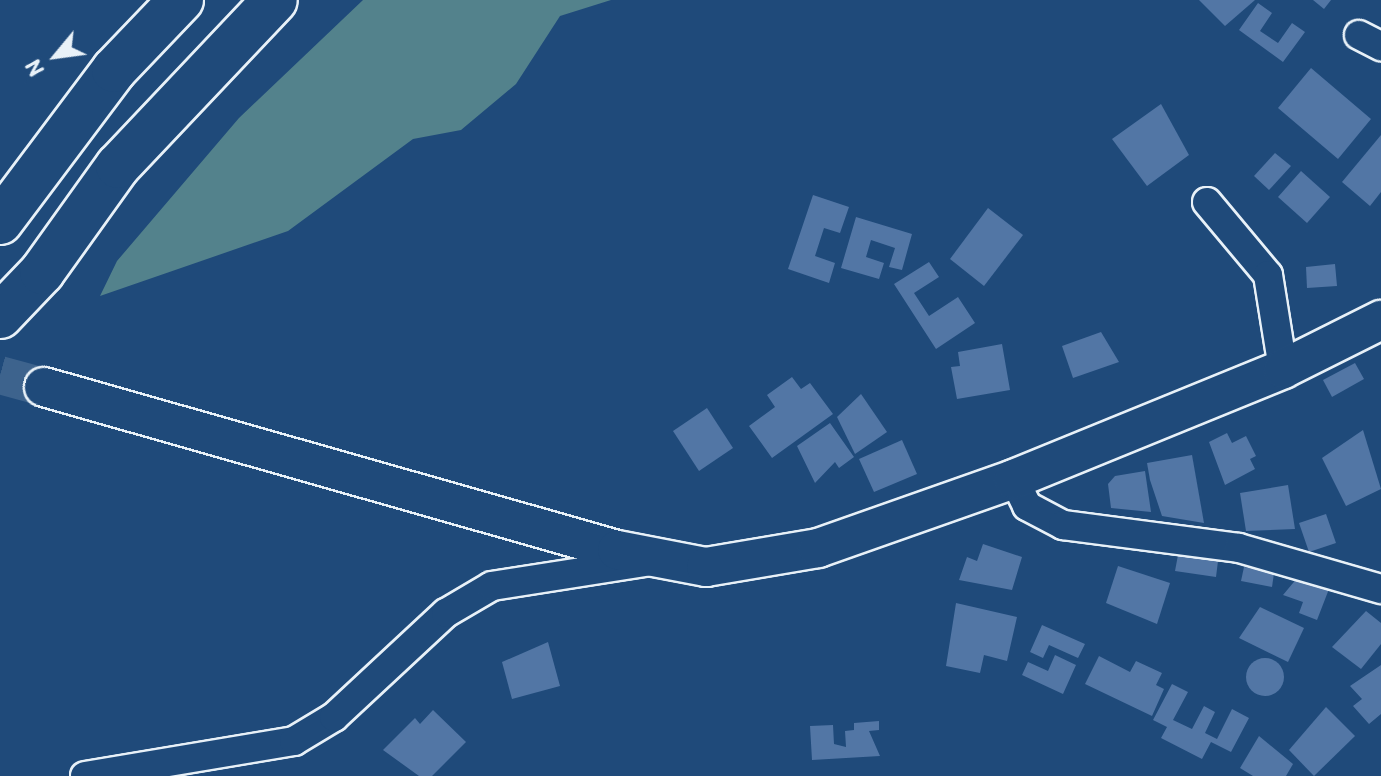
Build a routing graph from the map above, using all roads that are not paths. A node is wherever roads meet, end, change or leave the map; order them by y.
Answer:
1 (181, 0) edge
2 (275, 0) edge
3 (1207, 202) dead end
4 (0, 222) edge
5 (0, 316) edge
6 (1381, 320) edge
7 (1283, 369) junction
8 (44, 387) tunnel mouth
9 (1014, 479) junction
10 (657, 560) junction
11 (1381, 589) edge
12 (85, 776) edge

1 - 4 highway
2 - 5 highway
3 - 7 street
6 - 7 main road
7 - 9 main road
8 - 10 main road
9 - 10 main road
9 - 11 street
10 - 12 street

